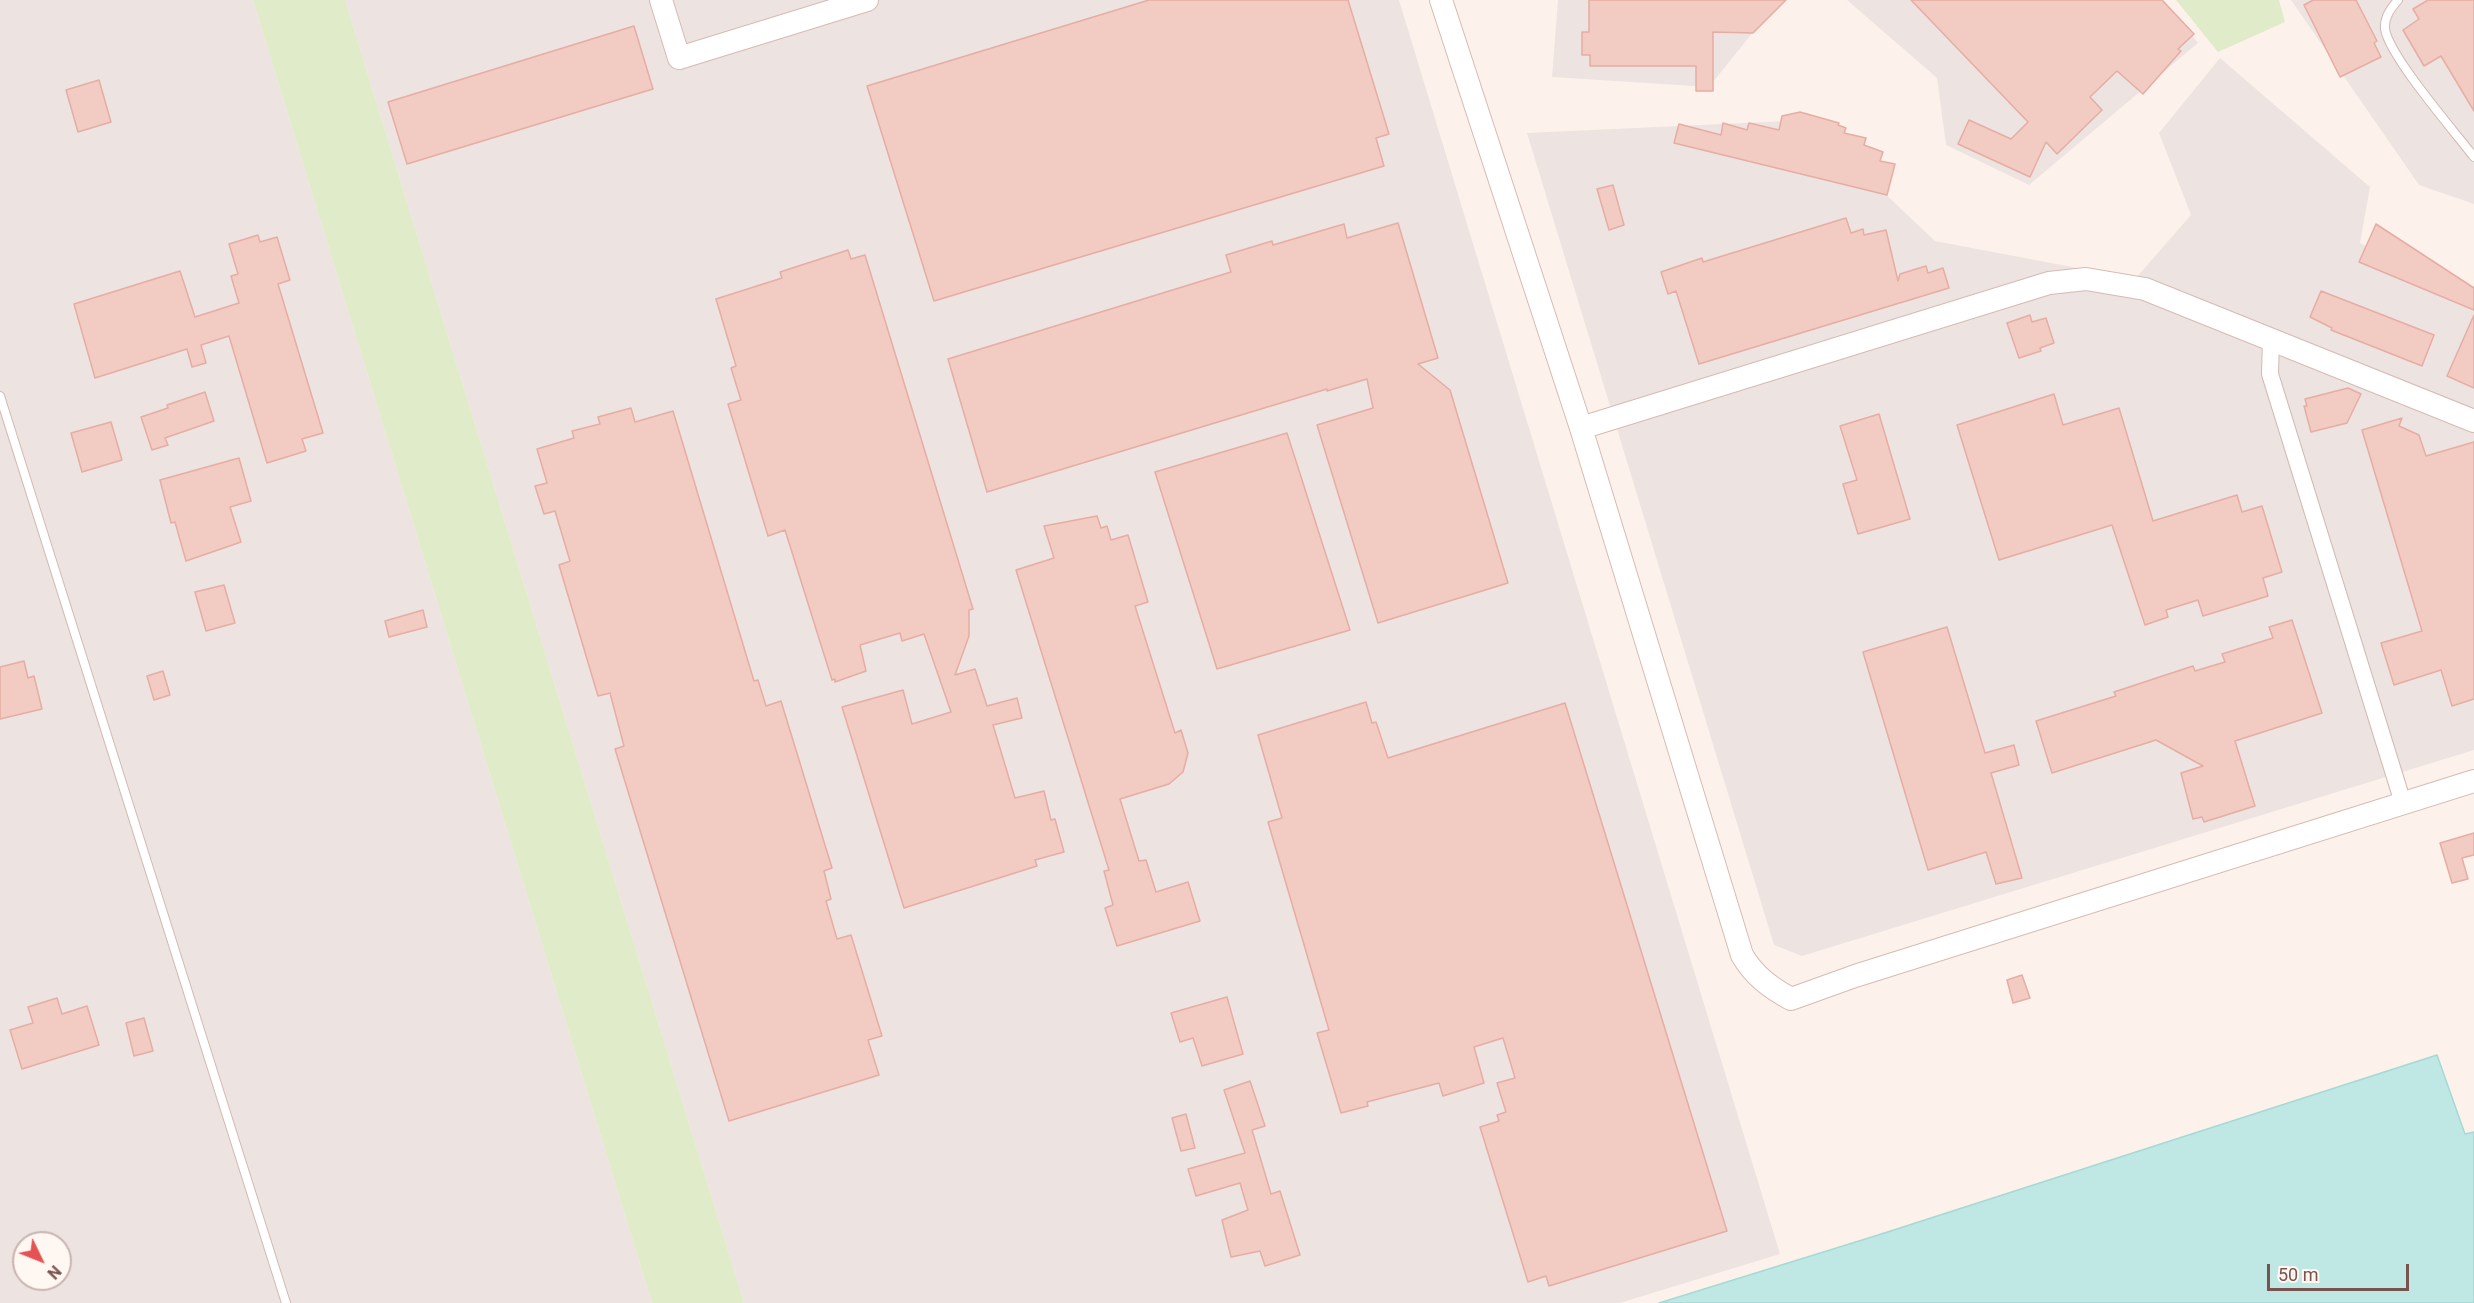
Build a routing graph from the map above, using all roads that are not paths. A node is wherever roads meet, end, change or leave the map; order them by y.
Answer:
1 (661, 0) edge
2 (867, 0) edge
3 (1441, 0) edge
4 (2398, 0) edge
5 (2474, 157) edge
6 (2271, 339) junction
7 (0, 396) edge
8 (2474, 421) edge
9 (1581, 428) junction
10 (2474, 781) edge
11 (2403, 803) junction
12 (285, 1303) edge

1 - 2 street
3 - 9 street
4 - 5 lane
6 - 8 street
6 - 9 street
6 - 11 street
7 - 12 lane
9 - 11 street
10 - 11 street

